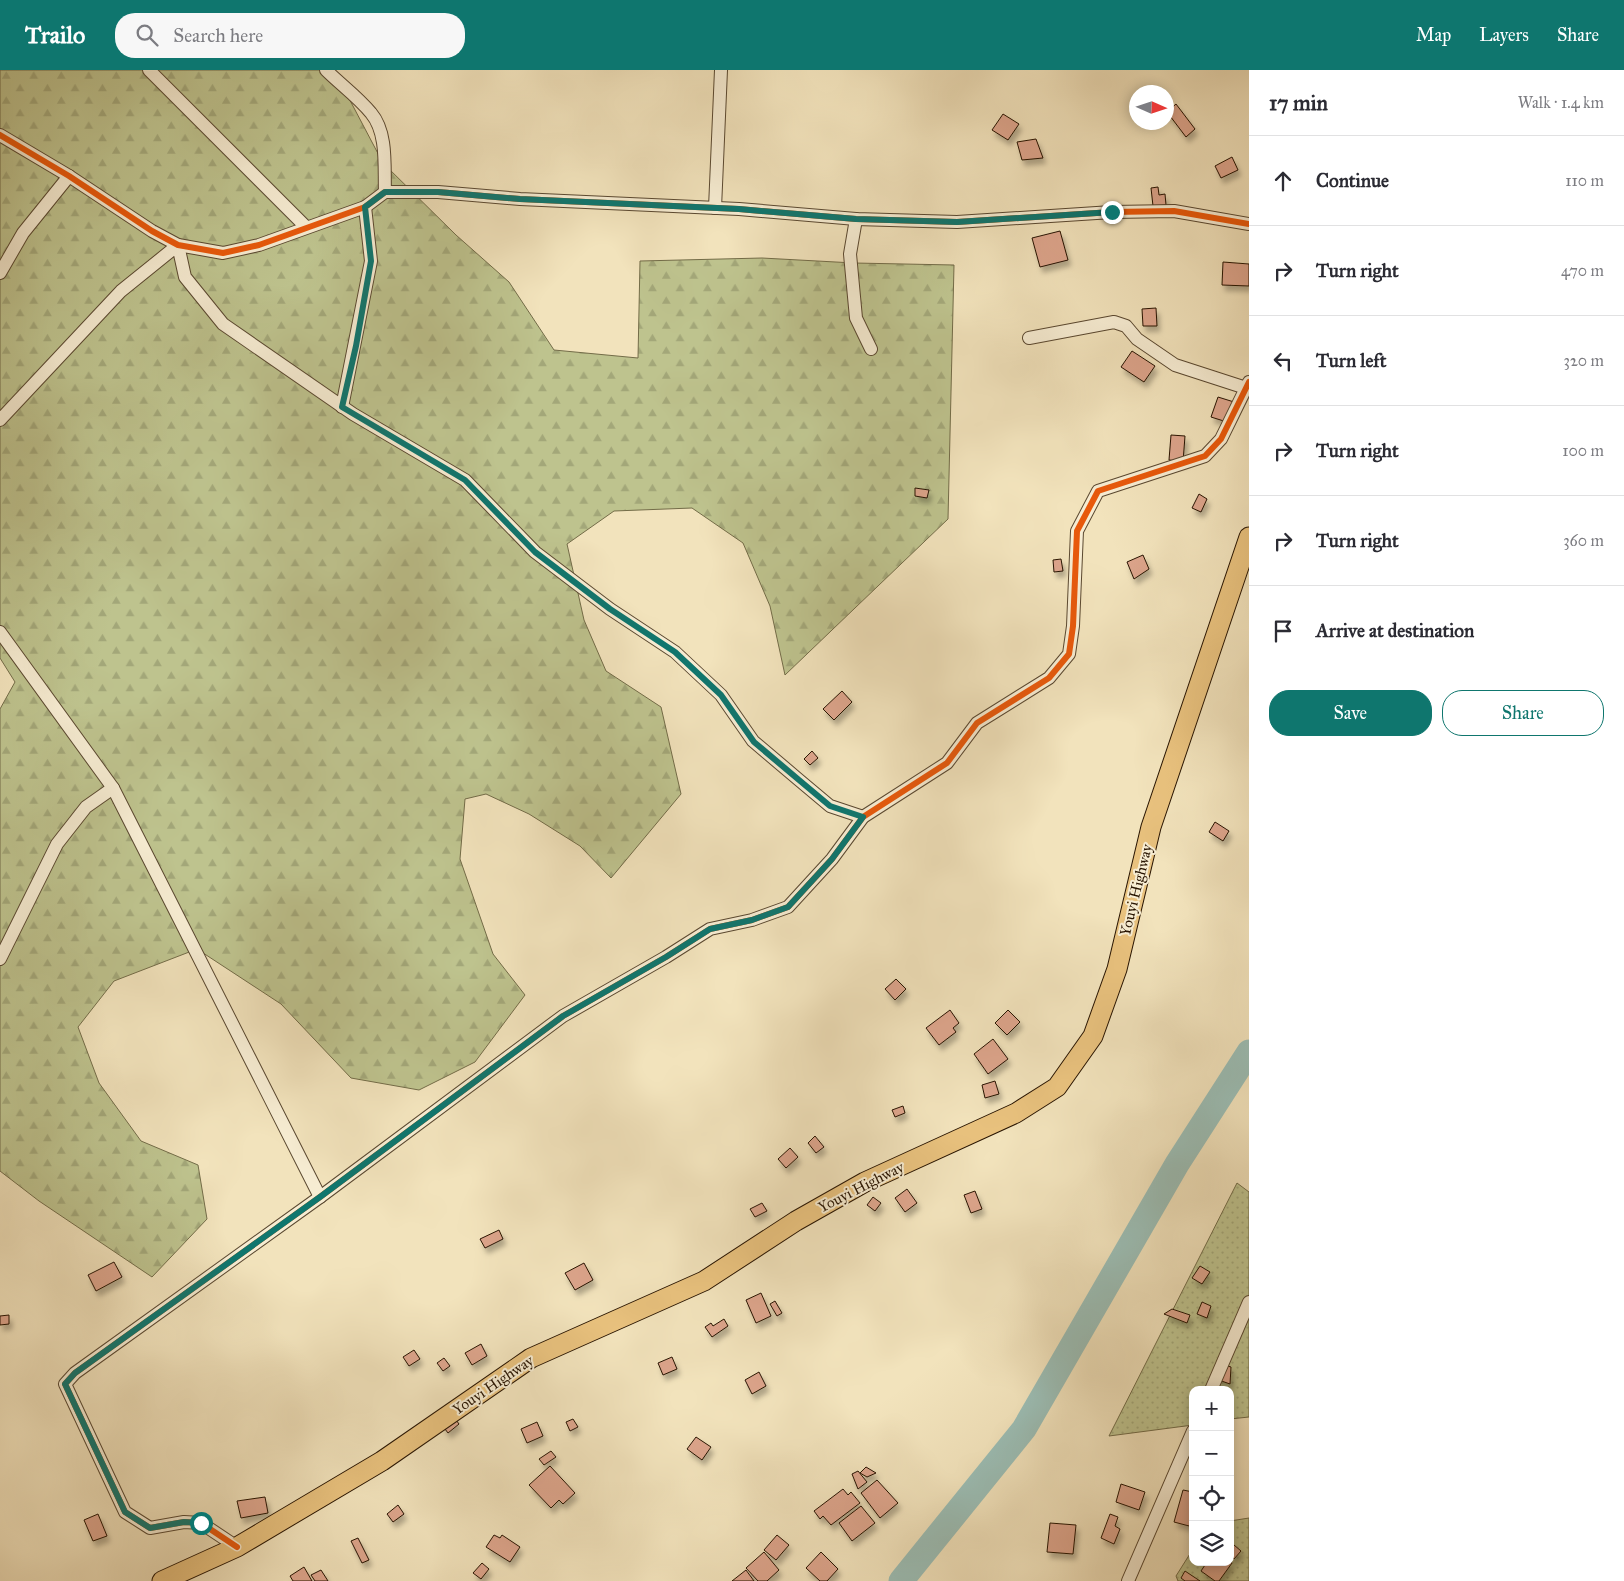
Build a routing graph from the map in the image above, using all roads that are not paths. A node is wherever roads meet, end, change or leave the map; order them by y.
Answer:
1 (149, 70) edge
2 (326, 70) edge
3 (721, 70) edge
4 (0, 135) edge
5 (69, 176) junction
6 (385, 192) junction
7 (365, 207) junction
8 (715, 208) junction
9 (856, 219) junction
10 (1249, 224) edge
11 (306, 227) junction
12 (178, 245) junction
13 (0, 273) edge
14 (1029, 338) dead end
15 (871, 349) dead end
16 (1248, 385) edge
17 (342, 407) junction
18 (0, 420) edge
19 (1249, 538) edge
20 (0, 632) edge
21 (113, 788) junction
22 (863, 817) junction
23 (0, 960) edge
24 (320, 1197) junction
25 (1249, 1302) edge
26 (1213, 1386) edge
27 (1189, 1440) edge
28 (237, 1547) junction
29 (162, 1581) edge
30 (1128, 1581) edge

1 - 11 street
2 - 6 street
3 - 8 street
4 - 5 street
5 - 12 street
5 - 13 street
6 - 7 street
6 - 8 street
7 - 11 street
7 - 17 street
8 - 9 street
9 - 10 street
9 - 15 street
11 - 12 street
12 - 17 street
12 - 18 street
14 - 16 street
16 - 22 street
17 - 22 street
19 - 28 main road, Youyi Highway
20 - 21 street
21 - 23 street
21 - 24 street
22 - 24 street
24 - 28 street
25 - 26 street
27 - 30 street
28 - 29 main road, Youyi Highway

